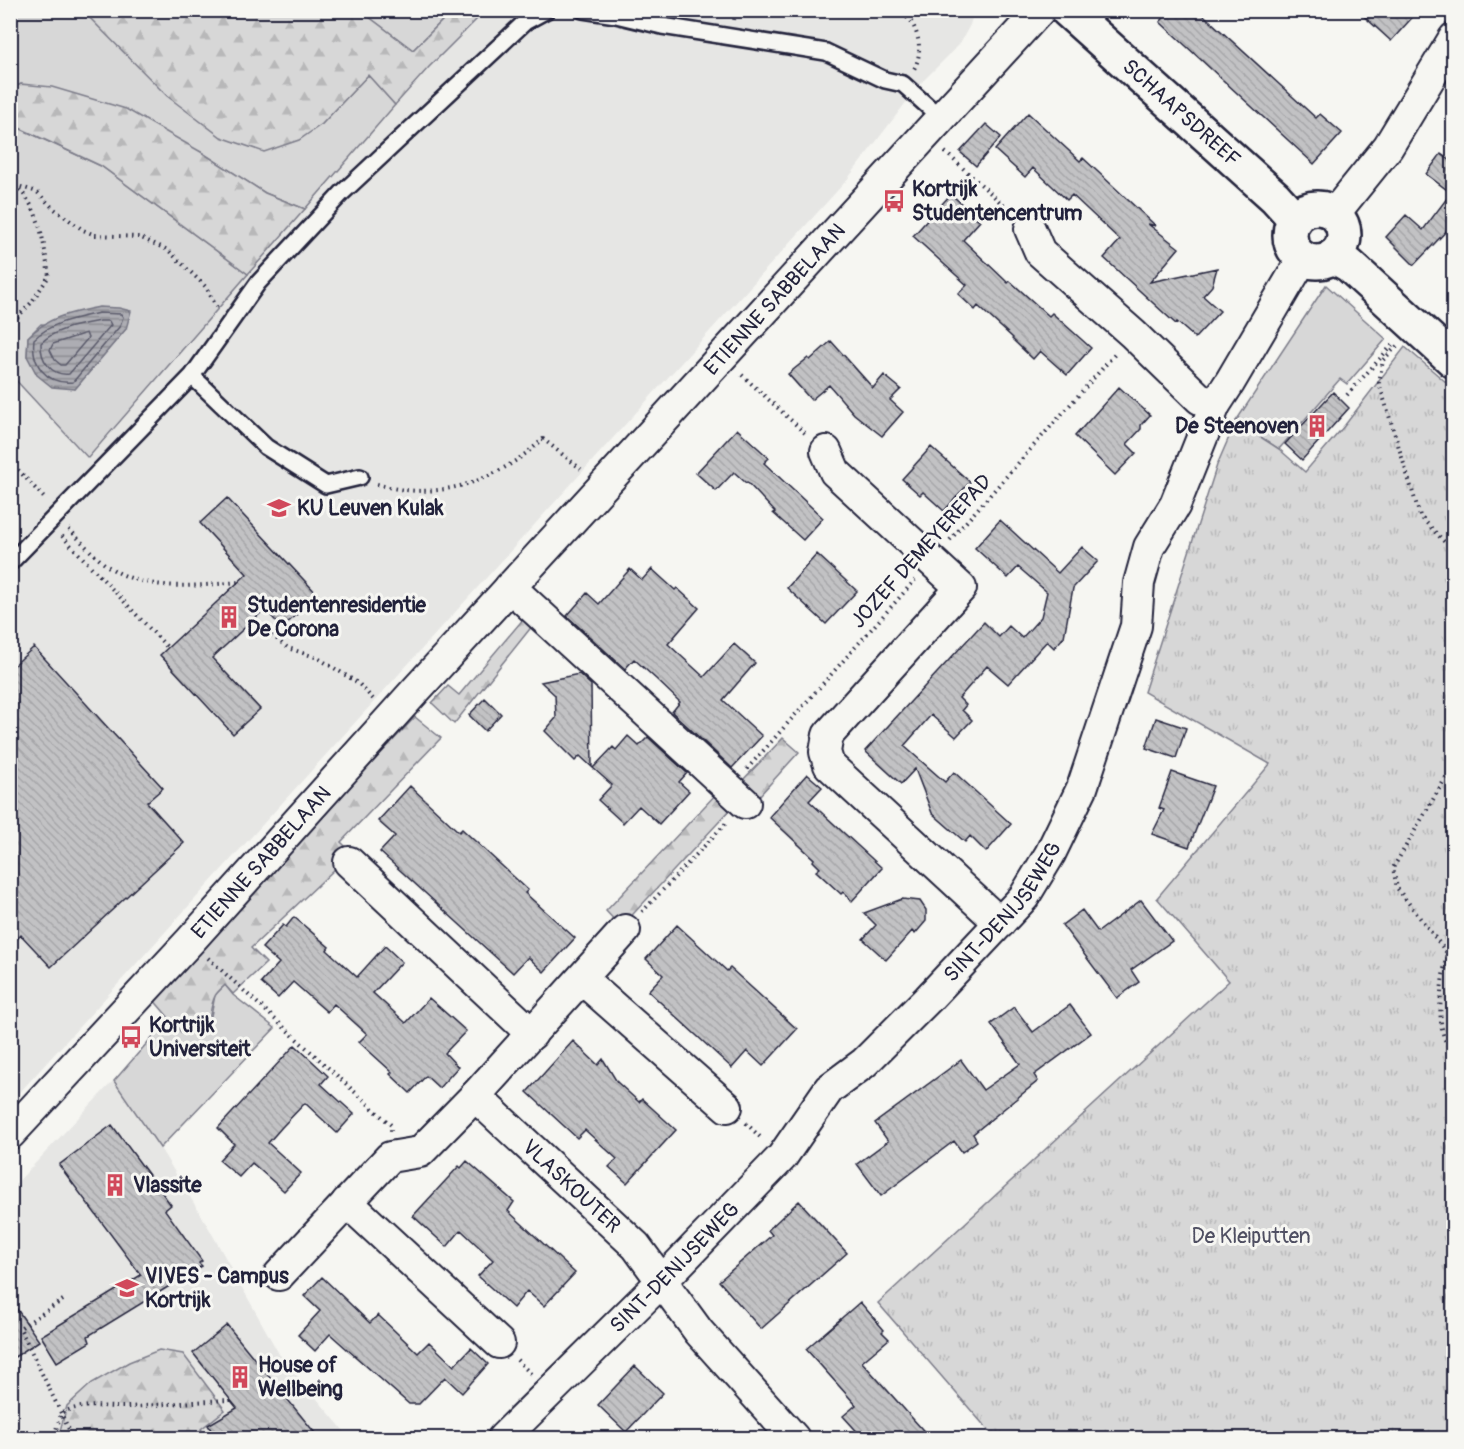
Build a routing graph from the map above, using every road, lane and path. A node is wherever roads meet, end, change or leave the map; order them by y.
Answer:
1 (547, 10) edge
2 (583, 10) edge
3 (897, 10) edge
4 (1040, 10) edge
5 (1067, 10) edge
6 (1454, 38) edge
7 (903, 84) junction
8 (934, 127) junction
9 (10, 182) edge
10 (15, 185) junction
11 (1334, 214) junction
12 (1295, 219) junction
13 (1030, 229) joint
14 (1318, 257) junction
15 (1415, 324) junction
16 (10, 325) edge
17 (226, 328) junction
18 (1133, 334) junction
19 (722, 357) junction
20 (1454, 361) edge
21 (192, 376) junction
22 (1347, 395) dead end
23 (1215, 405) junction
24 (826, 451) joint
25 (10, 461) edge
26 (360, 477) joint
27 (604, 486) junction
28 (54, 517) junction
29 (1454, 552) edge
30 (932, 561) junction
31 (10, 563) edge
32 (239, 582) dead end
33 (510, 587) junction
34 (253, 620) dead end
35 (168, 648) dead end
36 (391, 717) junction
37 (1454, 769) edge
38 (738, 795) junction
39 (349, 862) dead end
40 (1000, 923) junction
41 (625, 930) joint
42 (190, 941) junction
43 (583, 980) junction
44 (532, 1034) junction
45 (1454, 1053) edge
46 (475, 1096) junction
47 (727, 1107) joint
48 (10, 1134) edge
49 (782, 1156) junction
50 (390, 1157) junction
51 (347, 1202) junction
52 (279, 1275) dead end
53 (662, 1281) junction
54 (63, 1300) dead end
55 (499, 1343) joint
56 (550, 1392) junction
57 (231, 1400) dead end
58 (61, 1413) junction
59 (49, 1438) edge
60 (73, 1438) edge
61 (503, 1438) edge
62 (794, 1438) edge

1 - 17 lane
2 - 7 lane
3 - 7 path
4 - 8 street, ETIENNE SABBELAAN
5 - 12 street, SCHAAPSDREEF
6 - 11 street
7 - 8 lane
8 - 13 path
8 - 19 street, ETIENNE SABBELAAN
9 - 10 path
10 - 16 path
10 - 17 path
11 - 12 street
11 - 14 street
12 - 14 street
13 - 18 street
14 - 15 street
14 - 23 street, SINT-DENIJSEWEG
15 - 20 street
15 - 22 path
15 - 29 path
17 - 21 lane
18 - 23 street
18 - 30 path, JOZEF DEMEYEREPAD
19 - 24 path
19 - 27 street, ETIENNE SABBELAAN
21 - 26 lane
21 - 28 lane
23 - 40 street, SINT-DENIJSEWEG
24 - 30 street
25 - 28 path
26 - 27 path
27 - 33 street, ETIENNE SABBELAAN
28 - 31 lane
28 - 32 path
28 - 35 path
30 - 38 path, JOZEF DEMEYEREPAD
30 - 40 street
33 - 36 street, ETIENNE SABBELAAN
33 - 38 street
34 - 36 path
36 - 42 street, ETIENNE SABBELAAN
37 - 45 path
38 - 41 path, JOZEF DEMEYEREPAD
39 - 44 street
40 - 49 street, SINT-DENIJSEWEG
41 - 43 street
42 - 48 street, ETIENNE SABBELAAN
42 - 50 path
43 - 44 street
43 - 47 street
44 - 46 street
46 - 50 street
46 - 53 street, VLASKOUTER
47 - 49 path
49 - 53 street, SINT-DENIJSEWEG
50 - 51 street
51 - 52 street
51 - 55 street
53 - 56 street, SINT-DENIJSEWEG
53 - 62 street, VLASKOUTER
54 - 58 path
55 - 56 path
56 - 61 street, SINT-DENIJSEWEG
57 - 58 path
58 - 59 path
58 - 60 path

